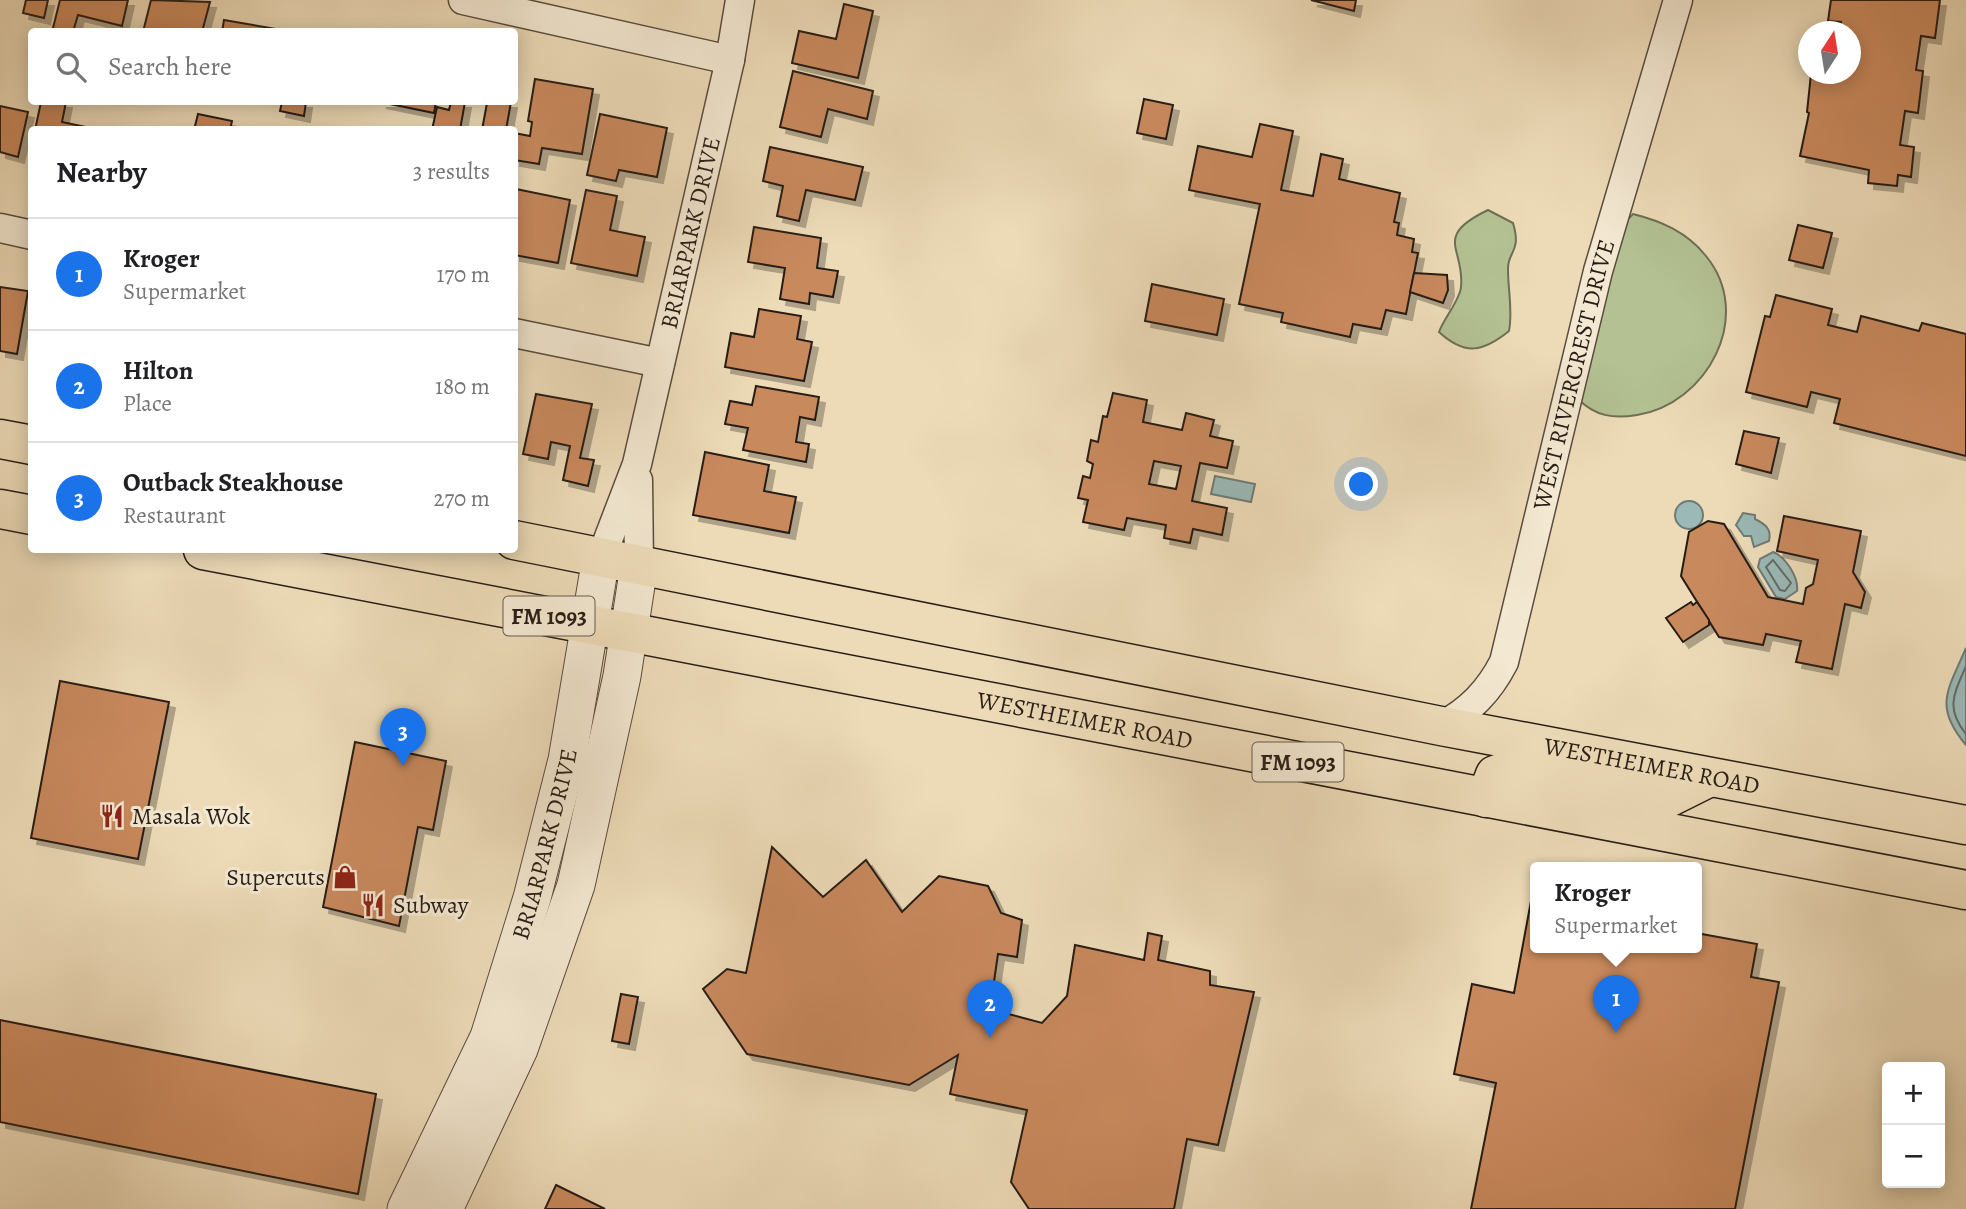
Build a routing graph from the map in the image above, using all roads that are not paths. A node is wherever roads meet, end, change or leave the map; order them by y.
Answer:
1 (463, 0) edge
2 (740, 0) edge
3 (1678, 0) edge
4 (730, 60) junction
5 (0, 228) edge
6 (28, 234) edge
7 (518, 334) edge
8 (660, 363) junction
9 (0, 439) edge
10 (28, 444) edge
11 (638, 464) junction
12 (0, 509) edge
13 (28, 514) edge
14 (518, 541) edge
15 (235, 553) edge
16 (277, 557) edge
17 (601, 558) junction
18 (639, 566) junction
19 (589, 624) junction
20 (629, 632) junction
21 (1441, 726) junction
22 (1708, 778) junction
23 (1486, 798) junction
24 (1966, 825) edge
25 (1966, 890) edge
26 (504, 1043) junction
27 (406, 1209) edge
28 (444, 1209) edge

1 - 4 street
2 - 4 street, BRIARPARK DRIVE
3 - 21 street, WEST RIVERCREST DRIVE
4 - 8 street, BRIARPARK DRIVE
5 - 6 street
7 - 8 street
8 - 11 street, BRIARPARK DRIVE
9 - 10 main road
11 - 17 street, BRIARPARK DRIVE
11 - 18 street, BRIARPARK DRIVE
12 - 13 main road
14 - 17 main road, WESTHEIMER ROAD / FM 1093
15 - 16 main road, WESTHEIMER ROAD / FM 1093
16 - 19 main road, WESTHEIMER ROAD / FM 1093
17 - 18 main road, WESTHEIMER ROAD / FM 1093
17 - 19 street, BRIARPARK DRIVE
18 - 20 street, BRIARPARK DRIVE
18 - 21 main road, WESTHEIMER ROAD / FM 1093
19 - 20 main road, WESTHEIMER ROAD / FM 1093
19 - 26 street, BRIARPARK DRIVE
20 - 23 main road, WESTHEIMER ROAD / FM 1093
20 - 26 street, BRIARPARK DRIVE
21 - 22 main road, WESTHEIMER ROAD / FM 1093
22 - 23 main road
22 - 24 main road, WESTHEIMER ROAD / FM 1093
23 - 25 main road, WESTHEIMER ROAD / FM 1093
26 - 27 street, BRIARPARK DRIVE
26 - 28 street, BRIARPARK DRIVE

